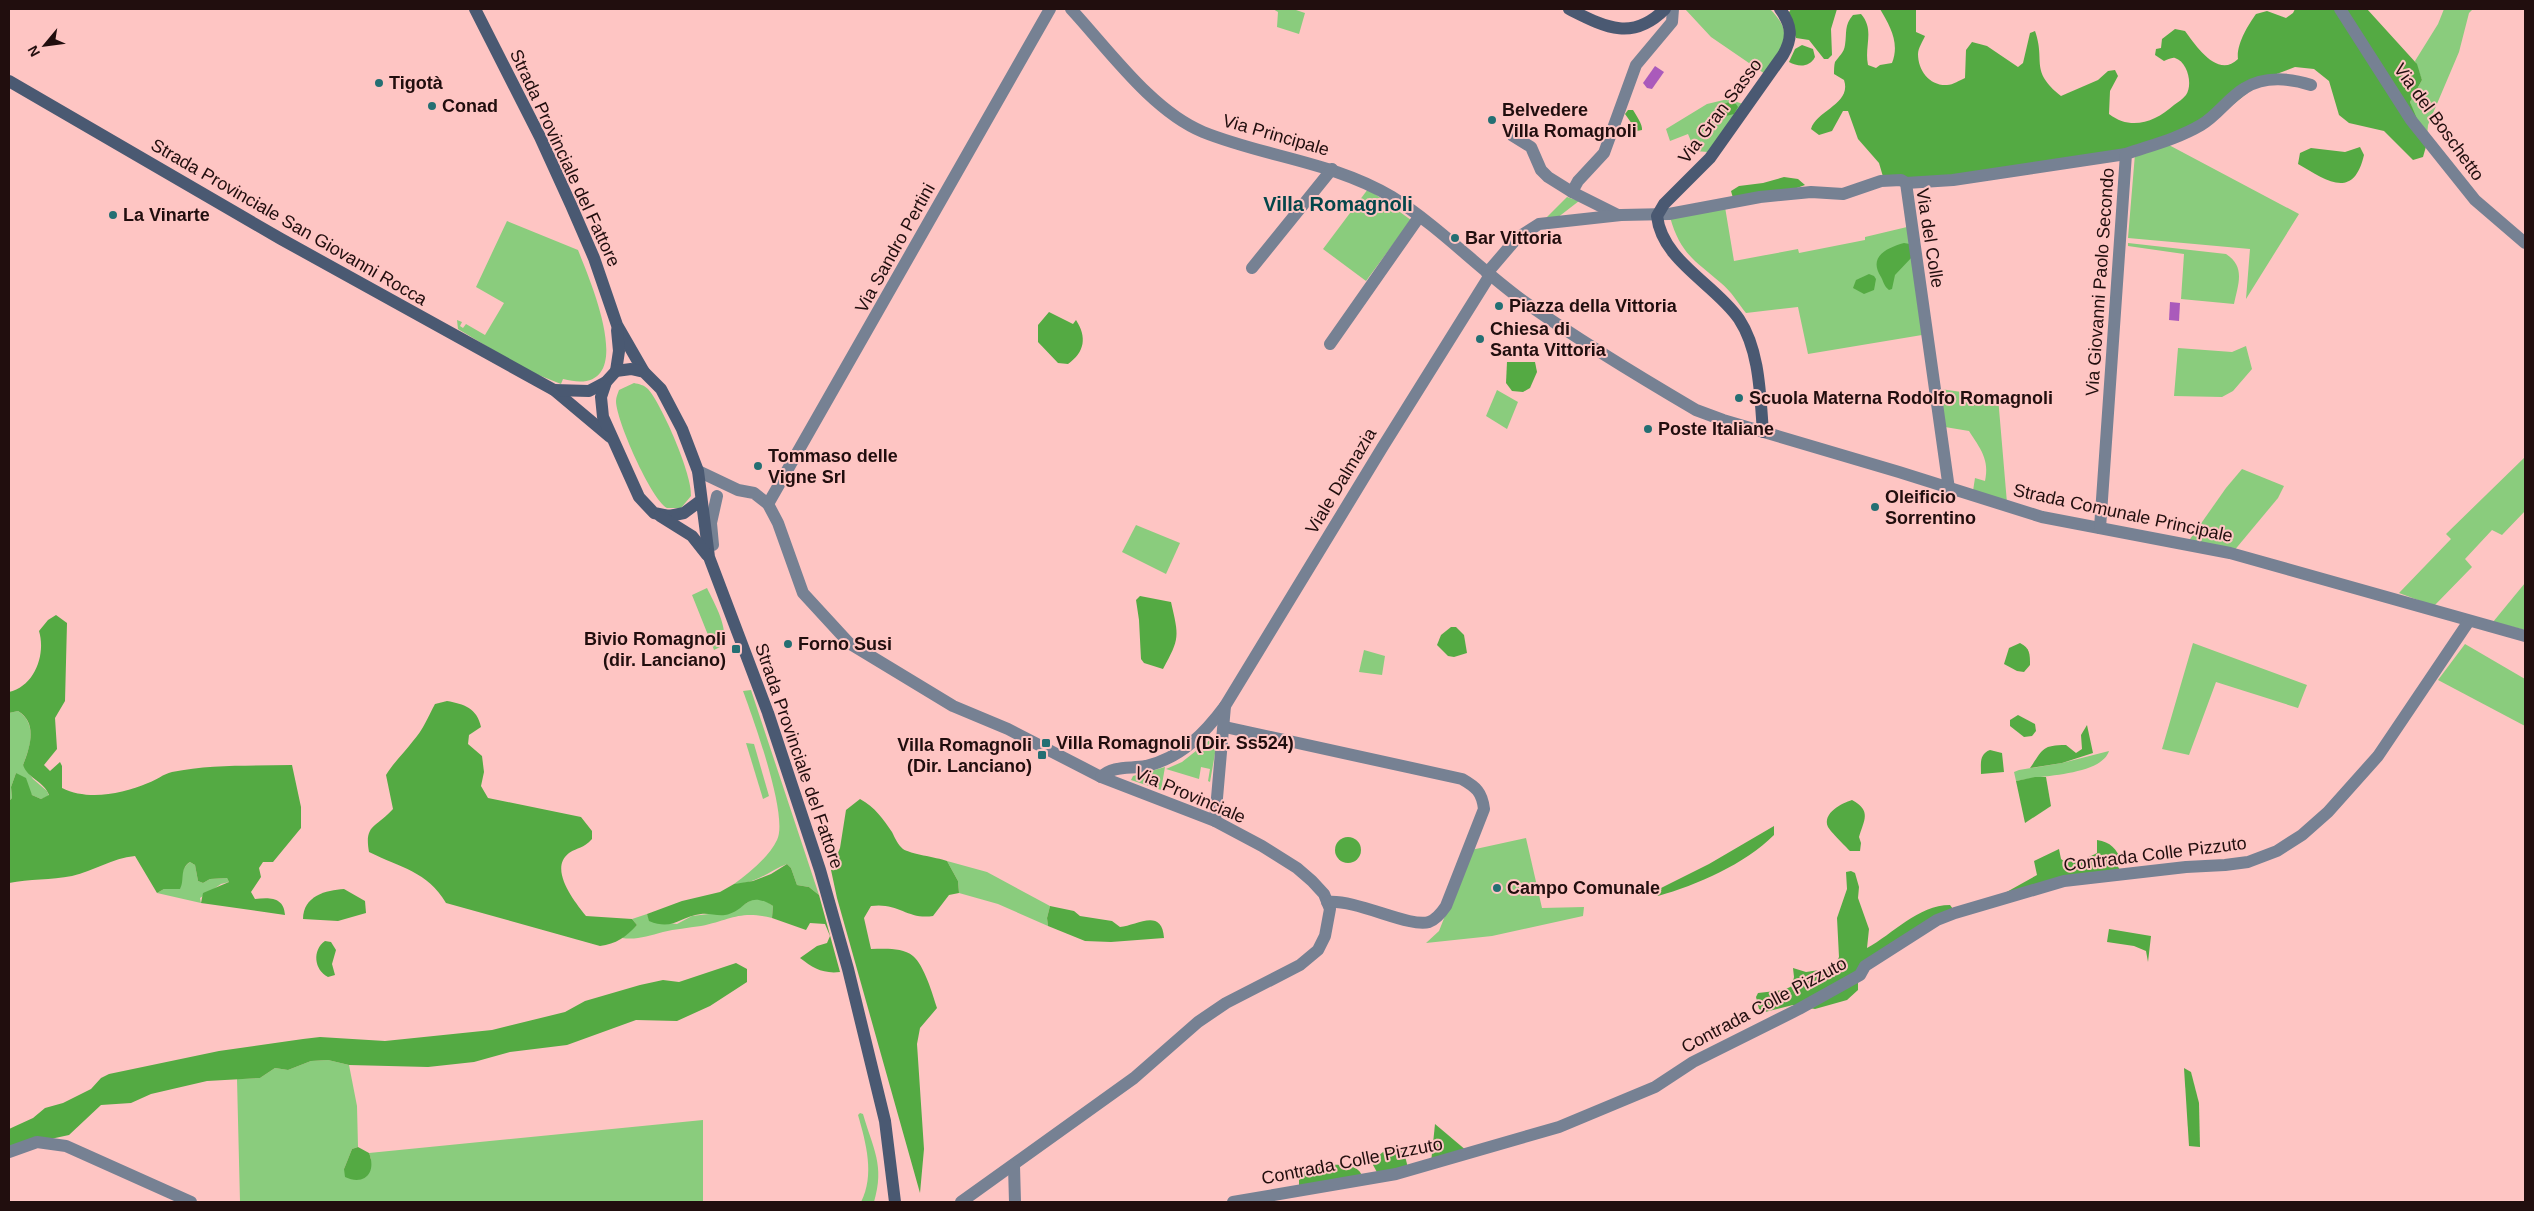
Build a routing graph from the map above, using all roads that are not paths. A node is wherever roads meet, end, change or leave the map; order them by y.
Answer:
1 (475, 9) edge
2 (1050, 9) edge
3 (1071, 9) edge
4 (1569, 9) edge
5 (1665, 9) edge
6 (1673, 9) edge
7 (1780, 9) edge
8 (2340, 9) edge
9 (9, 81) edge
10 (2311, 85) dead end
11 (1513, 136) dead end
12 (2126, 154) junction
13 (1332, 169) junction
14 (1906, 183) junction
15 (1572, 192) junction
16 (1618, 215) junction
17 (1657, 216) junction
18 (1419, 217) junction
19 (2525, 243) edge
20 (1252, 268) dead end
21 (1489, 274) junction
22 (617, 325) junction
23 (1330, 344) dead end
24 (616, 372) junction
25 (644, 372) junction
26 (606, 382) junction
27 (554, 390) junction
28 (1763, 432) junction
29 (614, 440) junction
30 (698, 471) junction
31 (1948, 489) junction
32 (738, 490) junction
33 (717, 496) junction
34 (700, 501) junction
35 (768, 504) junction
36 (654, 513) junction
37 (2100, 528) junction
38 (709, 557) junction
39 (716, 578) junction
40 (2469, 621) junction
41 (2525, 636) edge
42 (1226, 706) junction
43 (1225, 727) junction
44 (1101, 777) junction
45 (1215, 821) junction
46 (1326, 902) junction
47 (9, 1152) edge
48 (1014, 1166) junction
49 (191, 1202) edge
50 (895, 1202) edge
51 (961, 1202) edge
52 (1015, 1202) edge
53 (1233, 1202) edge

1 - 22 main road, Strada Provinciale del Fattore
2 - 35 street, Via Sandro Pertini
3 - 13 street, Via Principale
4 - 5 main road
6 - 15 street
7 - 17 main road, Via Gran Sasso
8 - 19 street, Via del Boschetto
9 - 27 main road, Strada Provinciale San Giovanni Rocca
10 - 12 street, Via Giovanni Paolo Secondo
11 - 15 street
12 - 14 street
12 - 37 street, Via Giovanni Paolo Secondo
13 - 18 street, Via Principale
13 - 20 street
14 - 17 street, Via del Colle
14 - 31 street, Via del Colle
15 - 16 street
16 - 17 street, Via del Colle
16 - 21 street, Viale Dalmazia
17 - 28 main road
18 - 21 street, Via Principale
18 - 23 street
21 - 28 street, Strada Comunale Principale
21 - 42 street, Viale Dalmazia
22 - 24 main road, Strada Provinciale del Fattore
22 - 25 main road, Strada Provinciale del Fattore
24 - 25 main road
24 - 26 main road
25 - 30 main road, Strada Provinciale del Fattore
26 - 27 main road, Strada Provinciale San Giovanni Rocca
26 - 29 main road, Strada Provinciale del Fattore
27 - 29 main road, Strada Provinciale San Giovanni Rocca
28 - 31 street, Strada Comunale Principale
29 - 36 main road, Strada Provinciale del Fattore
30 - 32 street
30 - 34 main road, Strada Provinciale del Fattore
31 - 37 street, Strada Comunale Principale
32 - 33 street
32 - 35 street
33 - 34 street
33 - 39 street
34 - 36 main road
34 - 38 main road, Strada Provinciale del Fattore
35 - 44 street, Via Provinciale
36 - 38 main road, Strada Provinciale del Fattore
37 - 40 street, Strada Comunale Principale
38 - 39 main road, Strada Provinciale del Fattore
39 - 50 main road, Strada Provinciale del Fattore
40 - 41 street, Strada Comunale Principale
40 - 53 street, Contrada Colle Pizzuto
42 - 43 street, Viale Dalmazia
42 - 44 street, Viale Dalmazia
43 - 45 street, Viale Dalmazia
43 - 46 street
44 - 45 street, Via Provinciale
45 - 46 street, Via Provinciale
46 - 48 street, Via Provinciale
47 - 49 street
48 - 51 street, Via Provinciale
48 - 52 street

